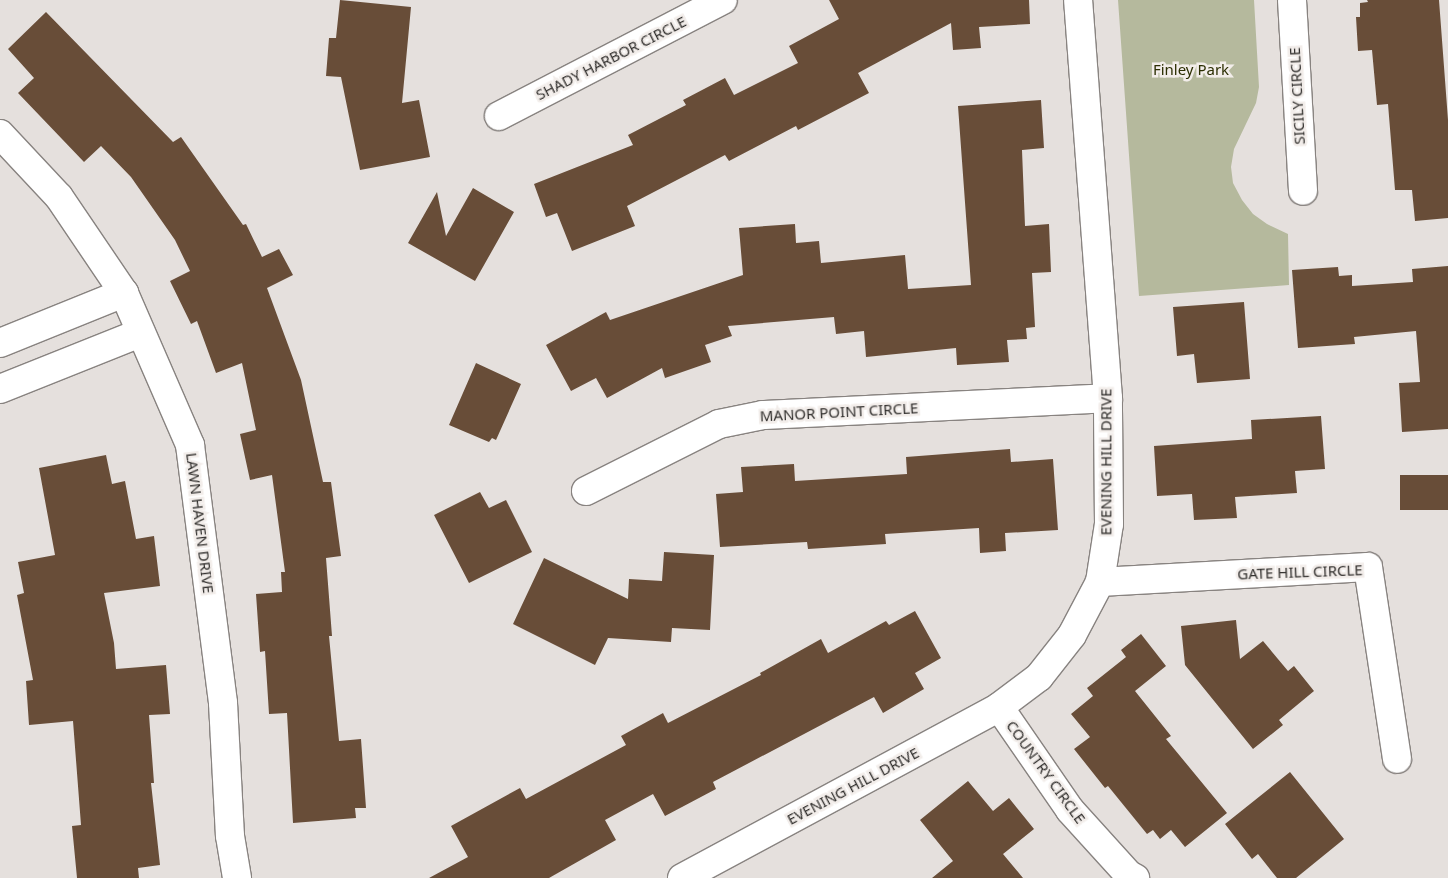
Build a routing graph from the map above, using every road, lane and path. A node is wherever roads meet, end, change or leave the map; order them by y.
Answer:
1 (723, 0) edge
2 (1078, 0) edge
3 (1292, 0) edge
4 (499, 116) dead end
5 (0, 134) edge
6 (1303, 191) dead end
7 (124, 293) junction
8 (140, 333) junction
9 (0, 343) edge
10 (0, 389) edge
11 (1108, 398) junction
12 (586, 491) dead end
13 (1100, 582) junction
14 (999, 707) junction
15 (1397, 759) dead end
16 (237, 878) edge
17 (682, 878) edge
18 (1136, 878) edge

1 - 4 street, SHADY HARBOR CIRCLE
2 - 11 street, EVENING HILL DRIVE
3 - 6 street, SICILY CIRCLE
5 - 7 street, LAWN HAVEN DRIVE
7 - 8 street, LAWN HAVEN DRIVE
7 - 9 street
8 - 10 street
8 - 16 street, LAWN HAVEN DRIVE
11 - 12 street, MANOR POINT CIRCLE
11 - 13 street, EVENING HILL DRIVE
13 - 14 street, EVENING HILL DRIVE
13 - 15 street, GATE HILL CIRCLE
14 - 17 street, EVENING HILL DRIVE
14 - 18 street, COUNTRY CIRCLE

